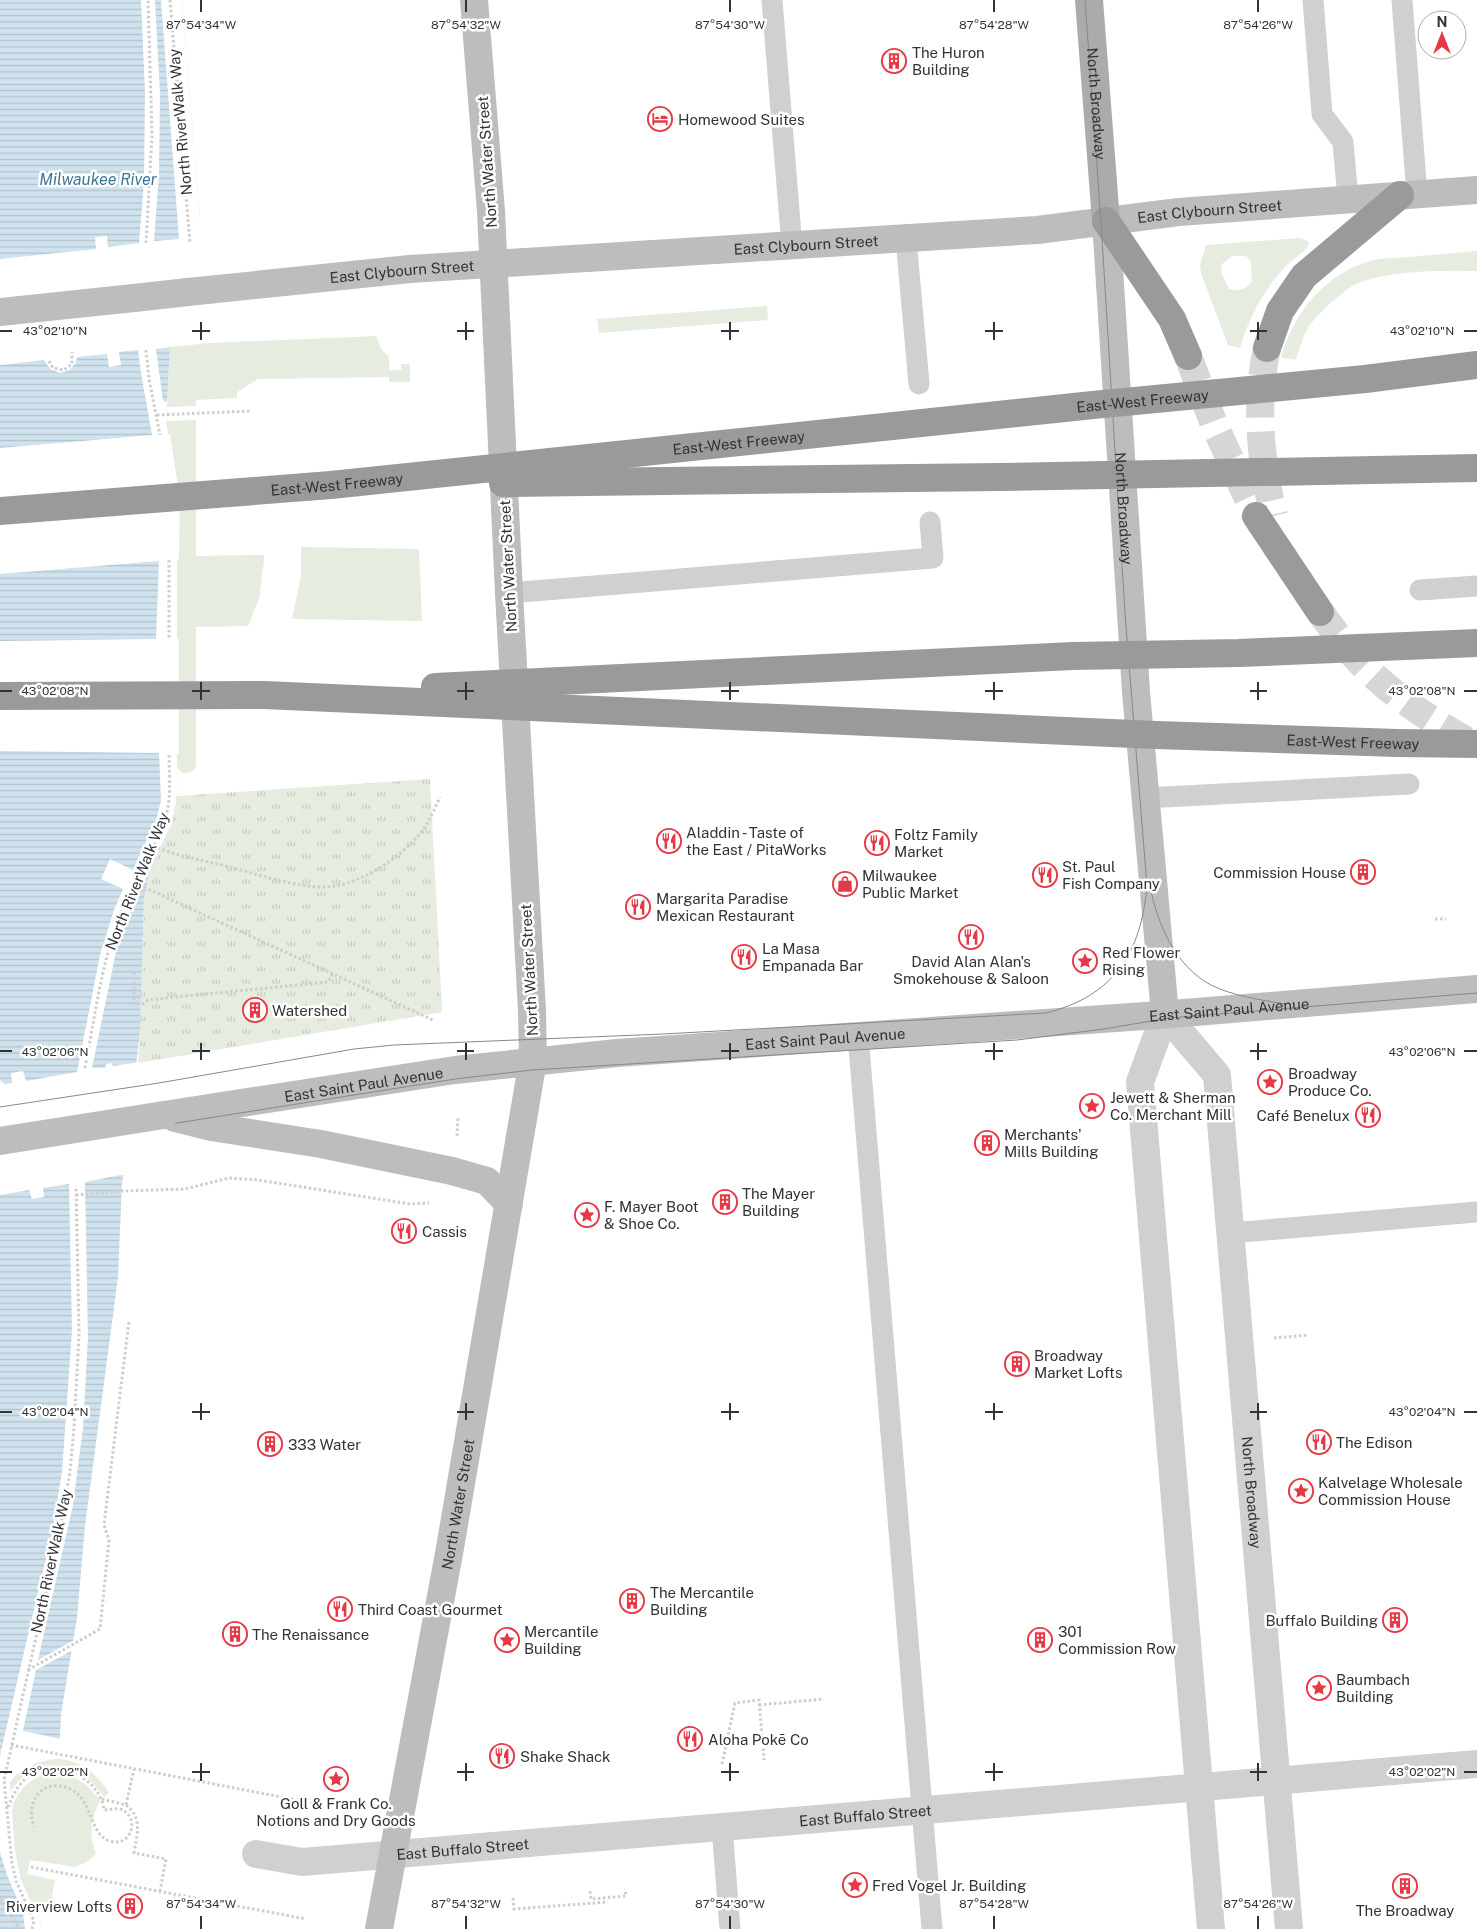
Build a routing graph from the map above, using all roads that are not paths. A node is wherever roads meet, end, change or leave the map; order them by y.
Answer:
1 (474, 0) edge
2 (772, 0) edge
3 (1089, 0) edge
4 (1313, 0) edge
5 (1402, 0) edge
6 (1477, 190) edge
7 (1409, 195) junction
8 (1348, 198) junction
9 (1106, 221) junction
10 (906, 239) junction
11 (792, 246) junction
12 (494, 265) junction
13 (0, 312) edge
14 (1267, 348) tunnel mouth
15 (1188, 356) tunnel mouth
16 (1477, 365) edge
17 (919, 384) dead end
18 (1477, 468) edge
19 (331, 484) junction
20 (0, 511) edge
21 (1265, 516) tunnel mouth
22 (930, 522) dead end
23 (1477, 586) edge
24 (1420, 590) dead end
25 (509, 593) junction
26 (1320, 612) tunnel mouth
27 (1477, 643) edge
28 (264, 695) junction
29 (0, 696) edge
30 (1477, 744) edge
31 (1409, 784) dead end
32 (1146, 798) junction
33 (1477, 989) edge
34 (1165, 1014) junction
35 (858, 1035) junction
36 (533, 1060) junction
37 (164, 1115) junction
38 (0, 1141) edge
39 (509, 1204) junction
40 (1477, 1212) edge
41 (1230, 1233) junction
42 (1477, 1764) edge
43 (1276, 1780) junction
44 (1200, 1788) junction
45 (923, 1810) junction
46 (722, 1827) junction
47 (256, 1854) dead end
48 (393, 1855) junction
49 (379, 1929) edge
50 (730, 1929) edge
51 (932, 1929) edge
52 (1211, 1929) edge
53 (1289, 1929) edge

1 - 12 main road, North Water Street
2 - 11 lane
3 - 9 main road, North Broadway
4 - 8 lane
5 - 7 lane
6 - 7 main road, East Clybourn Street
7 - 8 main road, East Clybourn Street
7 - 14 highway
8 - 9 main road, East Clybourn Street
9 - 10 main road, East Clybourn Street
9 - 15 highway
9 - 32 main road, North Broadway
10 - 11 main road, East Clybourn Street
10 - 17 lane
11 - 12 main road, East Clybourn Street
12 - 13 main road, East Clybourn Street, bridge
12 - 25 main road, North Water Street
16 - 19 highway, East-West Freeway, bridge
18 - 19 highway, bridge
19 - 20 highway, East-West Freeway, bridge
21 - 26 highway
22 - 25 lane
23 - 24 lane
25 - 36 main road, North Water Street
27 - 28 highway, bridge
28 - 29 highway, East-West Freeway, bridge
28 - 30 highway, East-West Freeway, bridge
31 - 32 lane
32 - 34 main road, North Broadway
33 - 34 main road, East Saint Paul Avenue
34 - 35 main road, East Saint Paul Avenue
34 - 41 street, North Broadway
34 - 44 street, North Broadway
35 - 36 main road, East Saint Paul Avenue
35 - 45 lane
36 - 37 main road, East Saint Paul Avenue
36 - 39 main road, North Water Street
37 - 38 main road, East Saint Paul Avenue, bridge
37 - 39 main road
39 - 48 main road, North Water Street
40 - 41 lane
41 - 43 street, North Broadway
42 - 43 street, East Buffalo Street
43 - 44 street, East Buffalo Street
43 - 53 street, North Broadway
44 - 45 street, East Buffalo Street
44 - 52 street, North Broadway
45 - 46 street, East Buffalo Street
45 - 51 lane
46 - 48 street, East Buffalo Street
46 - 50 lane
47 - 48 street, East Buffalo Street
48 - 49 main road, North Water Street

